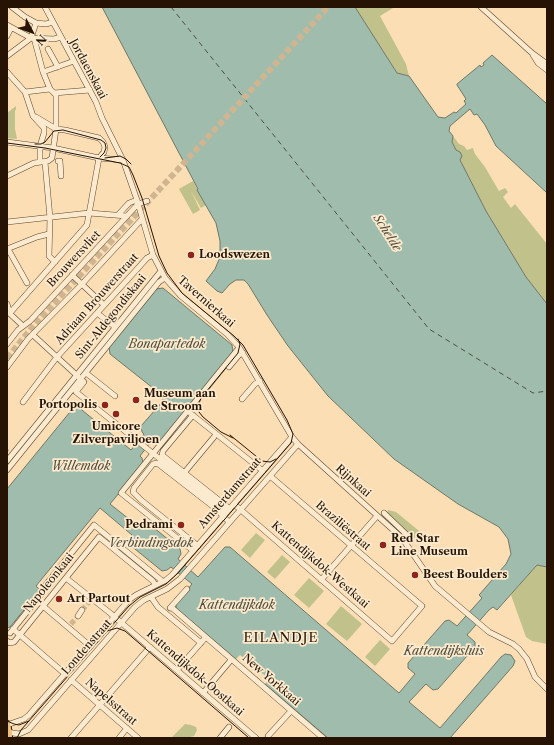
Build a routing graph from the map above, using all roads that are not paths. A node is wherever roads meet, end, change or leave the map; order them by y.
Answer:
1 (12, 7) edge
2 (45, 7) edge
3 (481, 7) edge
4 (52, 22) junction
5 (36, 23) junction
6 (9, 26) edge
7 (7, 36) edge
8 (60, 37) junction
9 (33, 38) junction
10 (48, 49) dead end
11 (7, 56) edge
12 (74, 61) junction
13 (58, 67) junction
14 (547, 68) edge
15 (7, 72) edge
16 (43, 72) junction
17 (90, 90) junction
18 (52, 91) junction
19 (25, 92) junction
20 (56, 114) junction
21 (46, 126) junction
22 (56, 129) junction
23 (7, 142) edge
24 (40, 146) junction
25 (53, 148) junction
26 (99, 158) junction
27 (123, 160) junction
28 (49, 161) junction
29 (7, 176) edge
30 (61, 176) dead end
31 (147, 201) dead end
32 (138, 202) junction
33 (89, 213) junction
34 (118, 215) junction
35 (127, 216) junction
36 (50, 218) junction
37 (142, 219) junction
38 (7, 222) edge
39 (49, 234) junction
40 (8, 249) edge
41 (153, 255) junction
42 (54, 262) junction
43 (161, 271) junction
44 (72, 275) junction
45 (162, 280) dead end
46 (82, 284) junction
47 (30, 286) junction
48 (7, 304) edge
49 (104, 305) junction
50 (8, 312) edge
51 (97, 313) junction
52 (24, 326) junction
53 (114, 327) junction
54 (33, 335) junction
55 (7, 344) edge
56 (238, 349) dead end
57 (243, 353) junction
58 (57, 357) junction
59 (7, 367) edge
60 (229, 367) dead end
61 (86, 373) junction
62 (78, 377) junction
63 (260, 381) junction
64 (115, 396) dead end
65 (242, 399) dead end
66 (22, 402) dead end
67 (188, 410) junction
68 (193, 415) junction
69 (214, 437) dead end
70 (292, 437) junction
71 (298, 444) junction
72 (10, 453) edge
73 (153, 454) junction
74 (7, 461) edge
75 (7, 470) edge
76 (262, 471) junction
77 (184, 473) junction
78 (270, 476) junction
79 (234, 504) junction
80 (230, 509) junction
81 (240, 510) junction
82 (224, 513) junction
83 (384, 513) dead end
84 (377, 516) junction
85 (229, 522) junction
86 (407, 535) dead end
87 (351, 545) junction
88 (198, 546) junction
89 (191, 549) dead end
90 (176, 571) joint
91 (182, 576) joint
92 (66, 578) junction
93 (161, 580) dead end
94 (322, 580) junction
95 (155, 585) junction
96 (187, 589) dead end
97 (151, 597) junction
98 (43, 606) junction
99 (82, 610) tunnel mouth
100 (168, 610) junction
101 (78, 616) tunnel mouth
102 (114, 617) junction
103 (121, 622) junction
104 (10, 631) edge
105 (20, 635) junction
106 (206, 637) junction
107 (392, 641) joint
108 (7, 642) edge
109 (201, 643) junction
110 (90, 646) junction
111 (150, 648) junction
112 (231, 660) junction
113 (177, 670) junction
114 (64, 673) junction
115 (72, 680) junction
116 (547, 689) edge
117 (203, 693) junction
118 (100, 705) junction
119 (291, 711) junction
120 (7, 719) edge
121 (14, 721) junction
122 (7, 725) edge
123 (229, 727) dead end
124 (127, 728) junction
125 (10, 735) edge
126 (268, 736) dead end
127 (72, 738) edge
128 (119, 738) edge
129 (138, 738) edge
130 (220, 738) edge
131 (256, 738) edge
132 (323, 738) edge

1 - 5 street
2 - 4 street, Jordaenskaai
3 - 14 street
4 - 5 street
4 - 8 street, Jordaenskaai
5 - 9 street
6 - 7 street
6 - 9 street
8 - 9 street
8 - 12 street, Jordaenskaai
9 - 11 street
9 - 16 street
10 - 13 street
12 - 13 street
12 - 17 street, Jordaenskaai
13 - 16 street
15 - 19 street
16 - 18 street
17 - 18 street
17 - 27 street, Jordaenskaai
18 - 19 street
18 - 20 street
19 - 21 street
20 - 21 street
20 - 22 street
21 - 22 street
21 - 24 street
22 - 25 street
22 - 26 street
23 - 24 street
24 - 25 street
24 - 28 street
25 - 26 street
25 - 28 street
26 - 27 street
26 - 33 street
27 - 32 street, Tavernierkaai
28 - 29 street
28 - 30 street
28 - 36 street
31 - 32 street
32 - 34 street
32 - 35 street, Brouwersvliet
32 - 37 street, Tavernierkaai
33 - 34 street
33 - 36 street
33 - 42 street
34 - 35 street
35 - 44 street, Brouwersvliet
36 - 38 street
36 - 39 street
37 - 41 street, Tavernierkaai
37 - 46 street, Brouwersvliet
39 - 40 street
39 - 42 street
40 - 47 street
41 - 43 street, Tavernierkaai
41 - 49 street, Adriaan Brouwerstraat
42 - 47 street
43 - 53 street, Sint-Aldegondiskaai
43 - 57 street, Tavernierkaai
44 - 46 street
44 - 52 street, Brouwersvliet
45 - 61 street, Sint-Aldegondiskaai
46 - 49 street
46 - 54 street, Brouwersvliet
47 - 50 street
48 - 50 street
49 - 51 street, Adriaan Brouwerstraat
50 - 52 street
51 - 53 street
51 - 58 street, Adriaan Brouwerstraat
52 - 55 street, Brouwersvliet
53 - 62 street, Sint-Aldegondiskaai
54 - 58 street
54 - 59 street, Brouwersvliet
56 - 67 street
57 - 60 street
57 - 63 street, Rijnkaai
58 - 62 street
58 - 66 street, Adriaan Brouwerstraat
61 - 62 street, Sint-Aldegondiskaai
61 - 64 street
62 - 72 street
62 - 73 street
62 - 75 street
63 - 65 street
63 - 70 street, Rijnkaai
67 - 68 street
67 - 73 street
68 - 76 street
68 - 77 street
69 - 77 street
70 - 71 street, Rijnkaai
70 - 76 street, Amsterdamstraat
71 - 78 street, Amsterdamstraat
71 - 84 street, Rijnkaai
72 - 74 street
73 - 82 street
73 - 89 street
76 - 79 street, Amsterdamstraat
77 - 80 street
78 - 81 street, Amsterdamstraat
78 - 87 street, Braziliëstraat
79 - 80 street, Amsterdamstraat
79 - 81 street, Kattendijkdok-Westkaai
80 - 82 street, Amsterdamstraat
81 - 85 street, Amsterdamstraat
81 - 94 street, Kattendijkdok-Westkaai
82 - 85 street
82 - 88 street, Amsterdamstraat
82 - 88 street
83 - 86 street
84 - 87 street
84 - 116 street, Rijnkaai
85 - 91 street, Amsterdamstraat
87 - 94 street
87 - 107 street, Braziliëstraat
88 - 90 street, Amsterdamstraat
90 - 95 street, Londenstraat
91 - 97 street, Londenstraat
92 - 95 street, Napoleonkaai
92 - 98 street, Napoleonkaai
92 - 102 street, Kattendijkdok-Oostkaai
93 - 104 street, Napoleonkaai
94 - 107 street, Kattendijkdok-Westkaai
95 - 102 street, Londenstraat
96 - 100 street
97 - 100 street, New Yorkkaai
97 - 103 street, Londenstraat
98 - 105 street, Napoleonkaai
98 - 110 street
99 - 101 street
100 - 106 street, New Yorkkaai
100 - 109 street, New Yorkkaai
102 - 103 street, Kattendijkdok-Oostkaai
102 - 110 street, Londenstraat
103 - 111 street, Kattendijkdok-Oostkaai
103 - 115 street, Londenstraat
104 - 105 street
104 - 108 street
105 - 108 street
105 - 114 street
106 - 109 street
106 - 112 street, New Yorkkaai
109 - 113 street
110 - 114 street, Londenstraat
111 - 113 street, Kattendijkdok-Oostkaai
111 - 118 street
112 - 117 street
112 - 119 street, New Yorkkaai
113 - 117 street, Kattendijkdok-Oostkaai
114 - 121 street, Londenstraat
115 - 118 street, Napelsstraat
115 - 125 street, Londenstraat
117 - 131 street, Kattendijkdok-Oostkaai
118 - 124 street, Napelsstraat
118 - 127 street
119 - 126 street
119 - 132 street, New Yorkkaai
120 - 121 street
121 - 122 street, Londenstraat
122 - 125 main road
123 - 130 street
124 - 128 street
124 - 129 street, Napelsstraat

